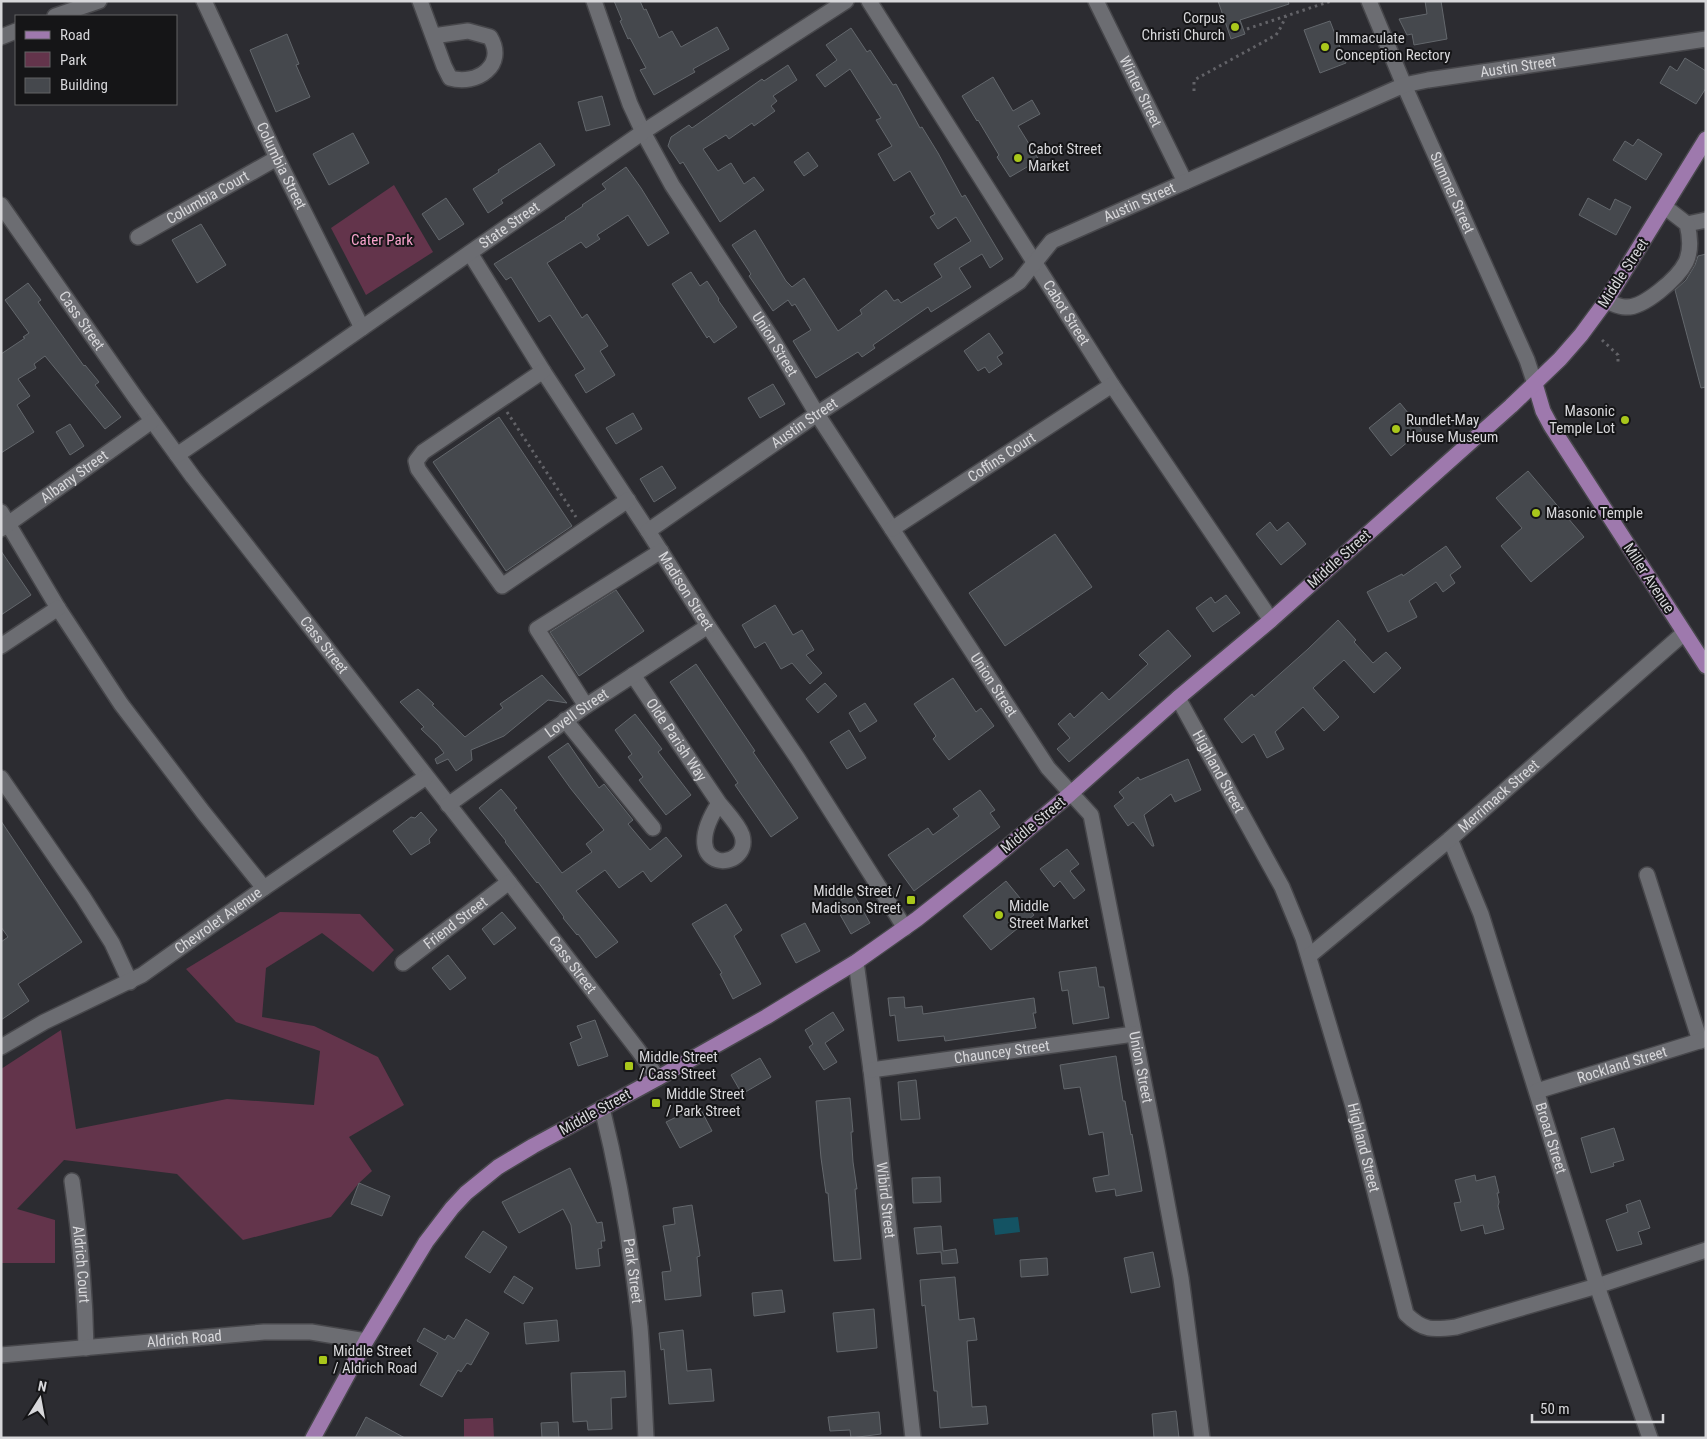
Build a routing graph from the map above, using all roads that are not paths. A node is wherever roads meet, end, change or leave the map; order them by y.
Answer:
1 (99, 1) edge
2 (204, 1) edge
3 (420, 1) edge
4 (594, 1) edge
5 (846, 1) edge
6 (869, 1) edge
7 (1096, 1) edge
8 (1369, 1) edge
9 (79, 4) edge
10 (57, 15) edge
11 (15, 31) edge
12 (433, 36) dead end
13 (1, 37) edge
14 (1706, 39) edge
15 (1404, 86) junction
16 (643, 132) junction
17 (1706, 139) edge
18 (278, 158) junction
19 (1185, 182) junction
20 (1665, 207) junction
21 (3, 211) edge
22 (1706, 220) edge
23 (1687, 224) junction
24 (138, 236) dead end
25 (470, 253) junction
26 (1035, 263) junction
27 (1606, 301) junction
28 (362, 328) junction
29 (543, 371) junction
30 (1535, 384) junction
31 (1112, 385) junction
32 (817, 414) junction
33 (152, 421) junction
34 (176, 455) junction
35 (628, 500) junction
36 (4, 521) edge
37 (892, 529) junction
38 (648, 531) junction
39 (661, 551) junction
40 (58, 608) junction
41 (1271, 620) junction
42 (708, 626) junction
43 (1684, 633) junction
44 (1, 646) edge
45 (1706, 666) edge
46 (633, 675) junction
47 (1178, 698) junction
48 (586, 706) junction
49 (565, 720) junction
50 (426, 777) junction
51 (1, 778) edge
52 (1070, 794) junction
53 (719, 803) dead end
54 (448, 805) junction
55 (653, 828) dead end
56 (1450, 839) junction
57 (1647, 875) dead end
58 (509, 882) junction
59 (264, 888) junction
60 (905, 928) junction
61 (1309, 956) junction
62 (856, 962) junction
63 (403, 963) dead end
64 (130, 982) junction
65 (1134, 1034) junction
66 (1703, 1040) edge
67 (1, 1047) edge
68 (871, 1070) junction
69 (658, 1078) junction
70 (1537, 1091) junction
71 (602, 1108) junction
72 (72, 1181) dead end
73 (1706, 1250) edge
74 (1597, 1286) junction
75 (366, 1341) junction
76 (86, 1348) junction
77 (1, 1355) edge
78 (313, 1438) edge
79 (646, 1438) edge
80 (913, 1438) edge
81 (1202, 1438) edge
82 (1650, 1438) edge

1 - 9 street
2 - 18 street, Columbia Street
3 - 12 street
4 - 16 street, Union Street
5 - 16 street, State Street
6 - 26 street, Cabot Street
7 - 19 street, Winter Street
8 - 15 street, Summer Street
9 - 10 street
11 - 13 street
14 - 15 street, Austin Street
15 - 19 street, Austin Street
15 - 30 street, Summer Street
16 - 25 street, State Street
16 - 32 street, Union Street
17 - 20 main road, Middle Street
18 - 24 street, Columbia Court
18 - 28 street, Columbia Street
19 - 26 street, Austin Street
20 - 23 street
20 - 27 main road, Middle Street
21 - 33 street, Cass Street
22 - 23 street
23 - 27 street
25 - 28 street, State Street
25 - 29 street, Madison Street
26 - 31 street, Cabot Street
26 - 32 street, Austin Street
27 - 30 main road, Middle Street
28 - 34 street, State Street
29 - 35 street, Madison Street
29 - 35 street
30 - 41 main road, Middle Street
30 - 43 main road, Miller Avenue
31 - 37 street, Coffins Court
31 - 41 street, Cabot Street
32 - 37 street, Union Street
32 - 38 street, Austin Street
33 - 34 street, Cass Street
33 - 36 street, Albany Street
34 - 50 street, Cass Street
35 - 38 street, Madison Street
36 - 40 street
37 - 52 street, Union Street
38 - 39 street, Madison Street
39 - 42 street, Madison Street
39 - 48 street
40 - 44 street
40 - 59 street
41 - 47 main road, Middle Street
42 - 46 street, Lovell Street
42 - 60 street, Madison Street
43 - 45 main road, Miller Avenue
43 - 56 street, Merrimack Street
46 - 48 street, Lovell Street
46 - 53 street, Olde Parish Way
47 - 52 main road, Middle Street
47 - 61 street, Highland Street
48 - 49 street, Lovell Street
49 - 54 street, Lovell Street
49 - 55 street
50 - 54 street, Cass Street
50 - 59 street, Chevrolet Avenue
51 - 64 street
52 - 60 main road, Middle Street
52 - 65 street, Union Street
54 - 58 street, Cass Street
56 - 61 street, Merrimack Street
56 - 70 street, Broad Street
57 - 66 street
58 - 63 street, Friend Street
58 - 69 street, Cass Street
59 - 64 street, Chevrolet Avenue
60 - 62 main road, Middle Street
61 - 74 street, Highland Street
62 - 68 street, Wibird Street
62 - 69 main road, Middle Street
64 - 67 street, Chevrolet Avenue
65 - 68 street, Chauncey Street
65 - 81 street, Union Street
66 - 70 street, Rockland Street
68 - 80 street, Wibird Street
69 - 71 main road, Middle Street
70 - 74 street, Broad Street
71 - 75 main road, Middle Street
71 - 79 street, Park Street
72 - 76 street, Aldrich Court
73 - 74 street, Highland Street
74 - 82 street, Broad Street
75 - 76 street, Aldrich Road
75 - 78 main road, Middle Street
76 - 77 street, Aldrich Road

